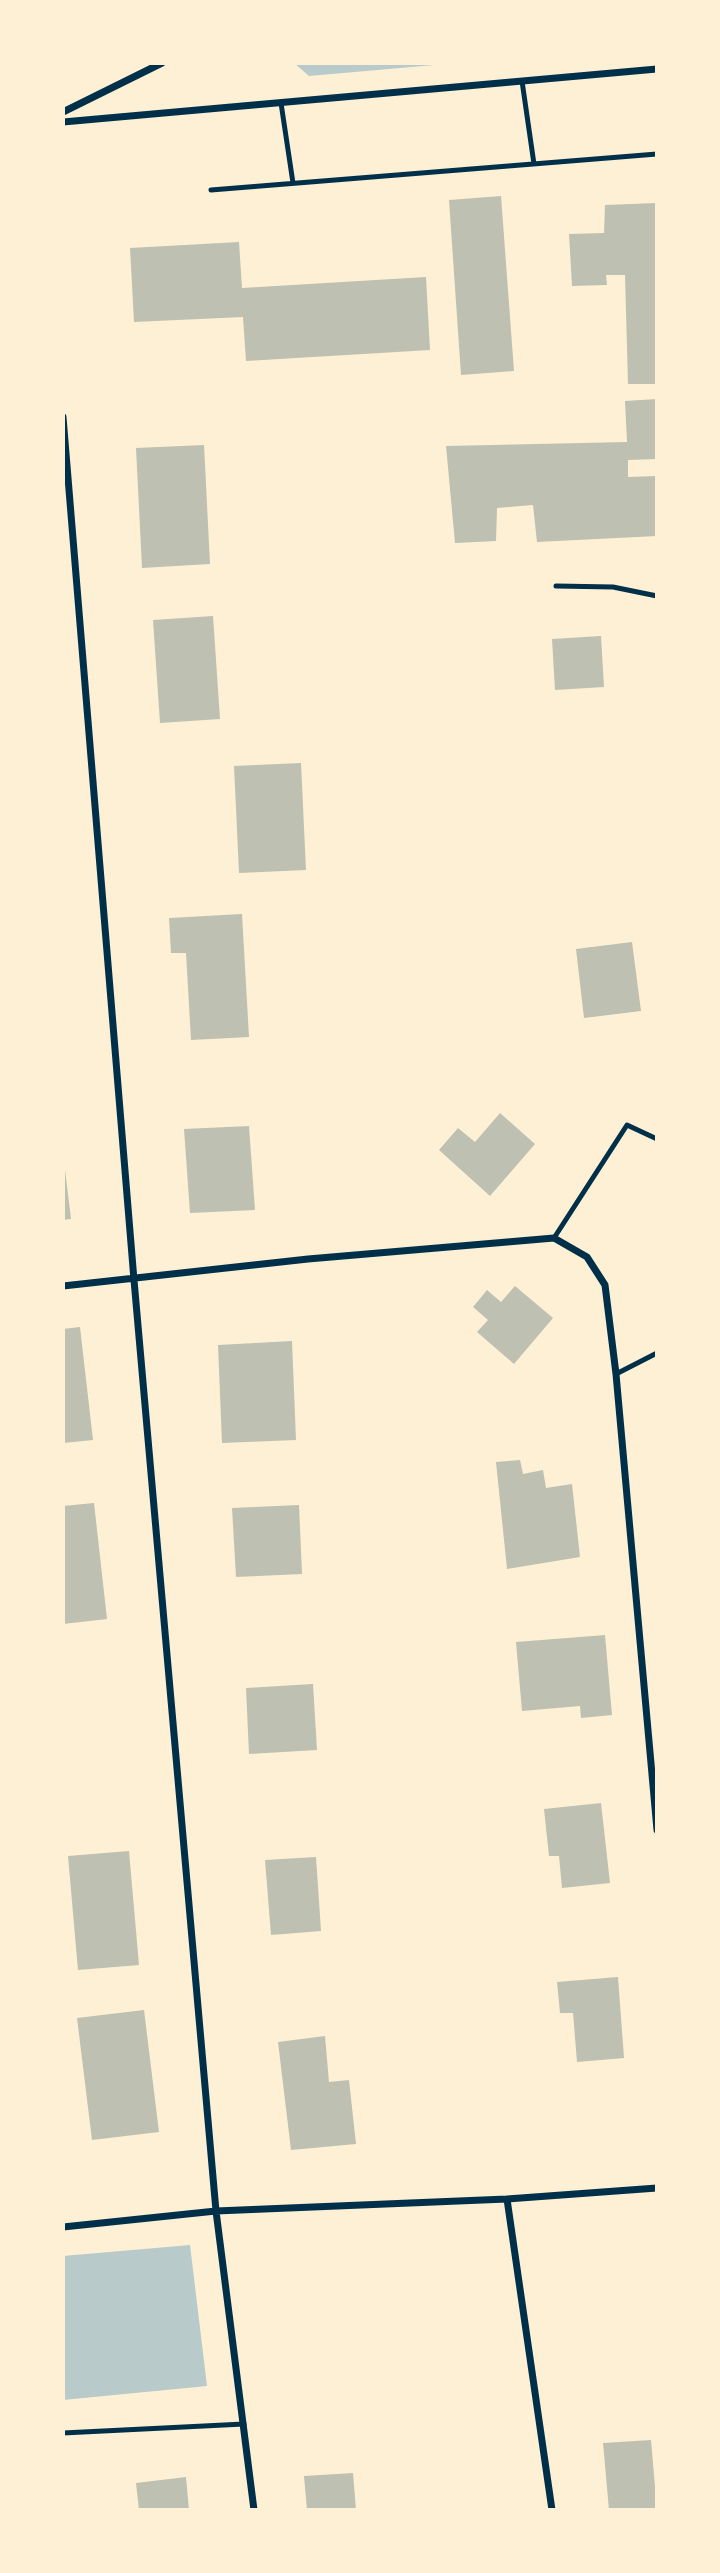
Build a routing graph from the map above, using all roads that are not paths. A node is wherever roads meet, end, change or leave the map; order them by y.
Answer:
1 (162, 63) edge
2 (657, 69) edge
3 (523, 81) junction
4 (281, 103) junction
5 (63, 112) edge
6 (63, 122) edge
7 (657, 154) edge
8 (534, 164) junction
9 (293, 183) junction
10 (211, 190) dead end
11 (63, 417) edge
12 (556, 586) dead end
13 (657, 596) edge
14 (657, 1139) edge
15 (554, 1238) junction
16 (134, 1280) junction
17 (63, 1286) edge
18 (657, 1353) edge
19 (616, 1374) junction
20 (657, 1830) edge
21 (657, 2188) edge
22 (507, 2199) junction
23 (216, 2211) junction
24 (63, 2227) edge
25 (244, 2424) junction
26 (63, 2433) edge
27 (254, 2510) edge
28 (552, 2510) edge

1 - 5 street
2 - 3 street
3 - 4 street
3 - 8 lane
4 - 6 street
4 - 9 lane
7 - 8 lane
8 - 9 lane
9 - 10 lane
11 - 16 street
12 - 13 lane
14 - 15 lane
15 - 16 street
15 - 19 street
16 - 17 street
16 - 23 street
18 - 19 lane
19 - 20 street
21 - 22 street
22 - 23 street
22 - 28 street
23 - 24 street
23 - 25 street
25 - 26 lane
25 - 27 street

